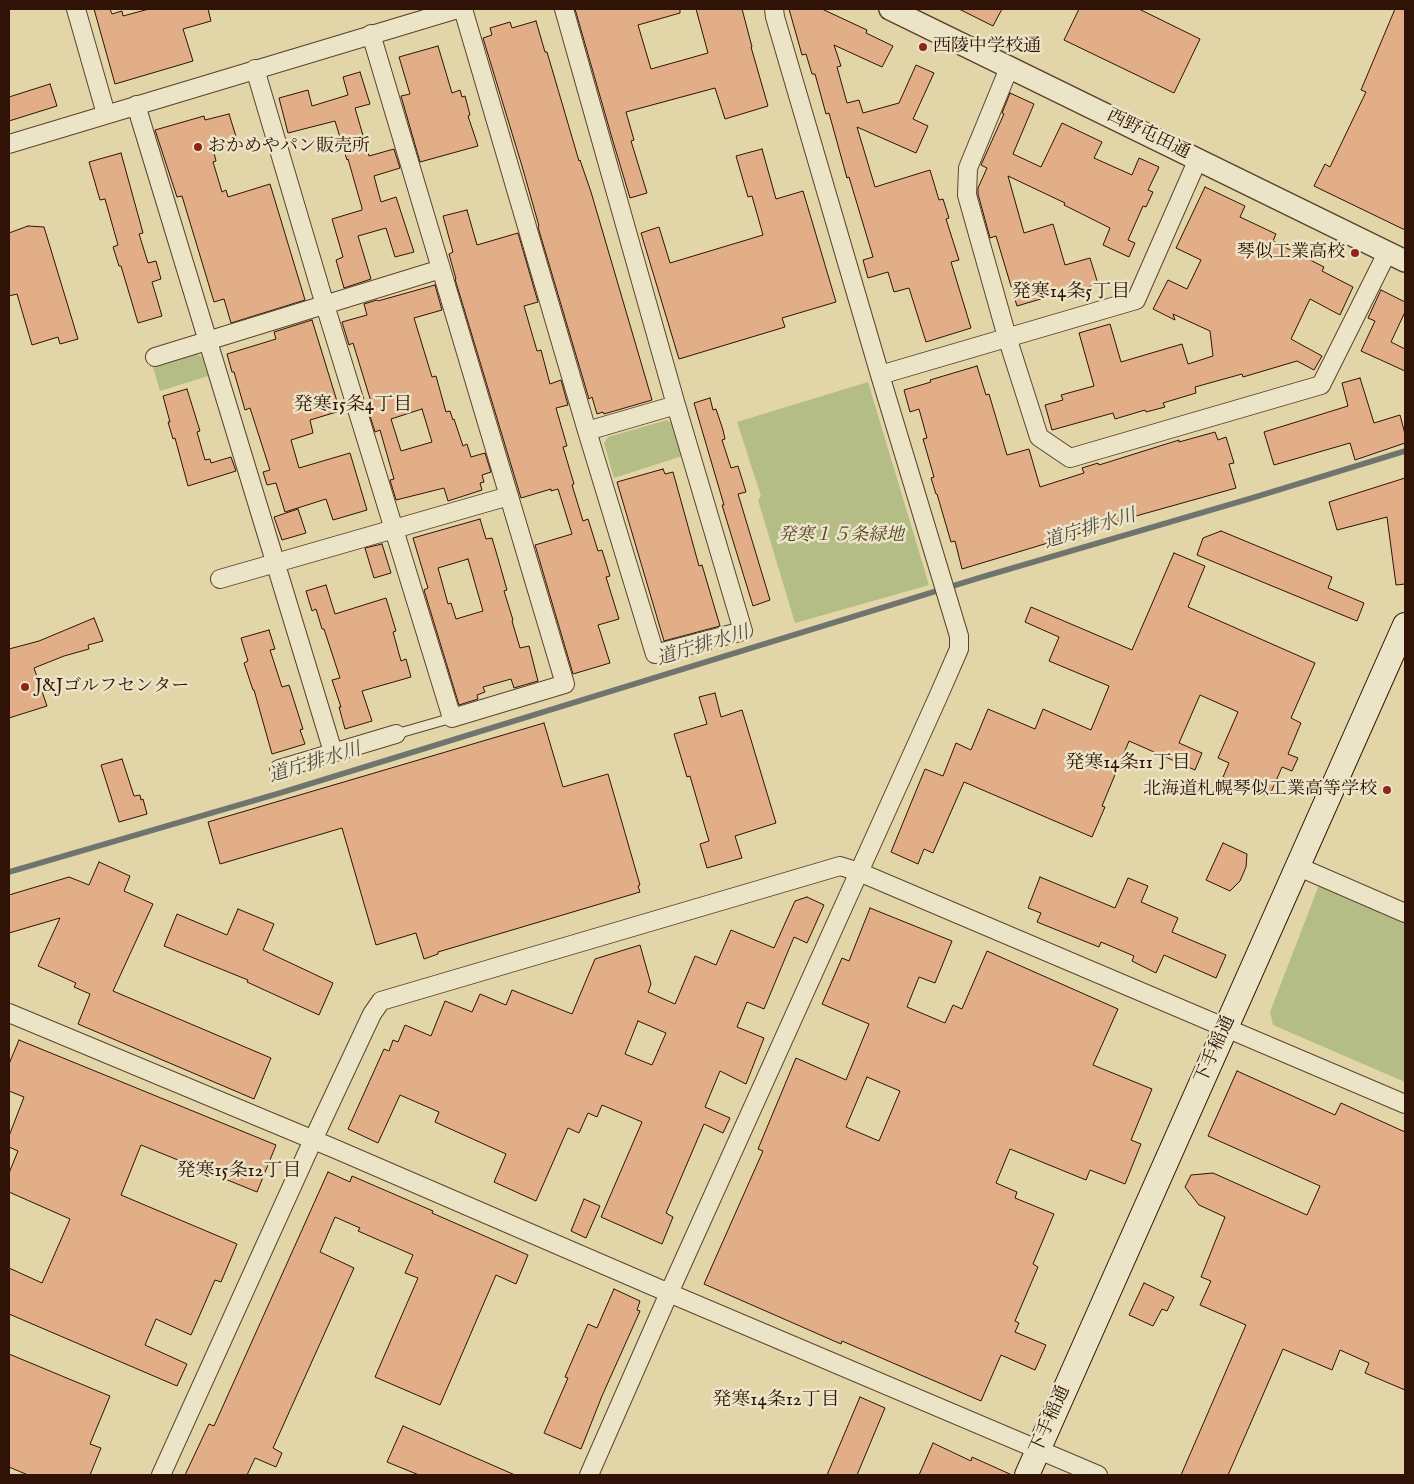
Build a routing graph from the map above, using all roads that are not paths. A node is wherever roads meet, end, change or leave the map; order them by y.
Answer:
1 (76, 9) edge
2 (458, 9) edge
3 (463, 9) edge
4 (564, 9) edge
5 (774, 9) edge
6 (890, 9) edge
7 (372, 34) junction
8 (1009, 68) junction
9 (255, 69) junction
10 (136, 105) junction
11 (106, 114) junction
12 (9, 144) edge
13 (1198, 159) junction
14 (1396, 257) edge
15 (441, 269) junction
16 (325, 305) junction
17 (1007, 337) junction
18 (207, 341) junction
19 (156, 357) dead end
20 (880, 375) junction
21 (676, 405) junction
22 (588, 431) junction
23 (509, 496) junction
24 (394, 529) junction
25 (275, 564) junction
26 (220, 579) dead end
27 (1405, 625) edge
28 (452, 718) junction
29 (396, 734) joint
30 (333, 752) junction
31 (279, 768) dead end
32 (1299, 867) junction
33 (859, 872) junction
34 (1405, 913) edge
35 (9, 1012) edge
36 (1227, 1028) junction
37 (1405, 1104) edge
38 (313, 1140) junction
39 (668, 1293) junction
40 (1038, 1450) junction
41 (161, 1475) edge
42 (589, 1475) edge
43 (1027, 1475) edge
44 (1098, 1475) edge

1 - 11 street
2 - 7 street
3 - 22 street
4 - 21 street
5 - 20 street
6 - 8 street, 西野屯田通
7 - 9 street
7 - 15 street
8 - 13 street, 西野屯田通
8 - 17 street
9 - 10 street
9 - 16 street
10 - 11 street
10 - 18 street
11 - 12 street
13 - 14 street, 西野屯田通
13 - 17 street
14 - 17 street
15 - 16 street
15 - 23 street
16 - 18 street
16 - 24 street
17 - 20 street
18 - 19 street
18 - 25 street
20 - 33 street
21 - 22 street
21 - 22 street
23 - 24 street
23 - 28 street
24 - 25 street
24 - 28 street
25 - 26 street
25 - 30 street
27 - 32 main road, 下手稲通
28 - 29 lane
29 - 30 street
30 - 31 street
32 - 34 street
32 - 36 main road, 下手稲通
33 - 36 street
33 - 38 street
33 - 39 street
35 - 38 street
36 - 37 street
36 - 40 main road, 下手稲通
38 - 39 street
38 - 41 street
39 - 40 street
39 - 42 street
40 - 43 main road, 下手稲通
40 - 44 street

